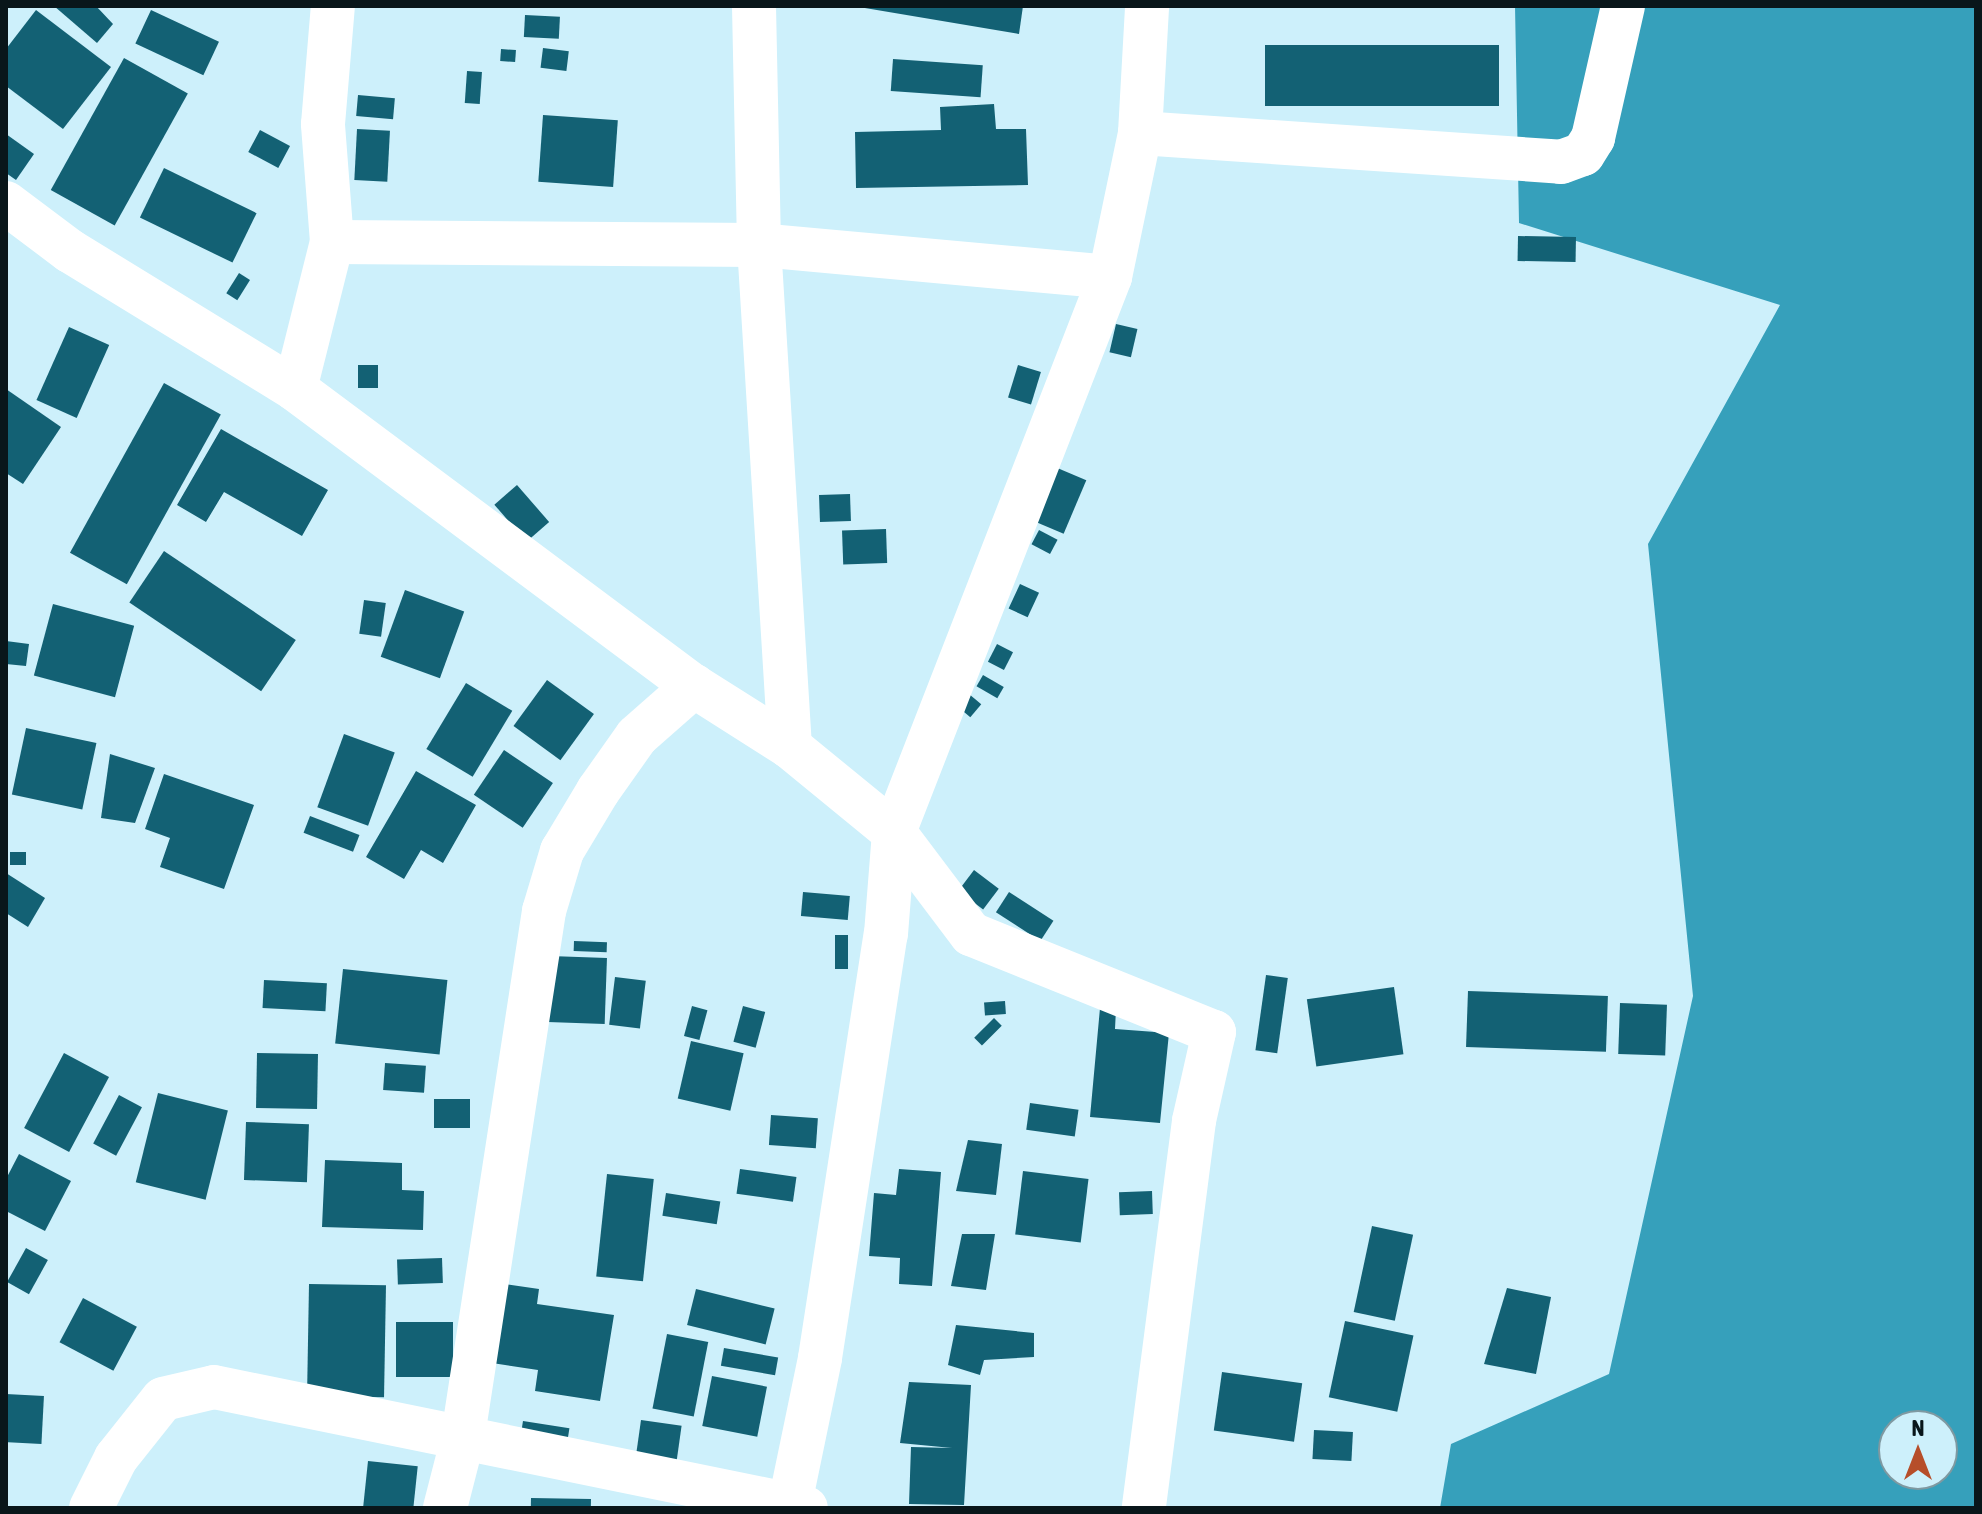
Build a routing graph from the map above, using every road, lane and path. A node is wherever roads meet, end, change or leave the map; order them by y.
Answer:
1 (333, 6) edge
2 (754, 6) edge
3 (1147, 6) edge
4 (1623, 6) edge
5 (1140, 133) junction
6 (6, 203) edge
7 (332, 242) junction
8 (759, 245) junction
9 (1110, 277) junction
10 (295, 389) junction
11 (694, 686) junction
12 (790, 747) junction
13 (894, 832) junction
14 (462, 1442) junction
15 (795, 1507) edge
16 (91, 1508) edge
17 (445, 1508) edge
18 (1144, 1508) edge

1 - 7 street
2 - 8 street
3 - 5 street
4 - 5 street
5 - 9 street
6 - 10 street
7 - 8 street
7 - 10 street
8 - 9 street
8 - 12 street
9 - 13 street
10 - 11 street
11 - 12 street
11 - 14 street
12 - 13 street
13 - 15 street
13 - 18 street
14 - 15 street
14 - 16 street
14 - 17 street

